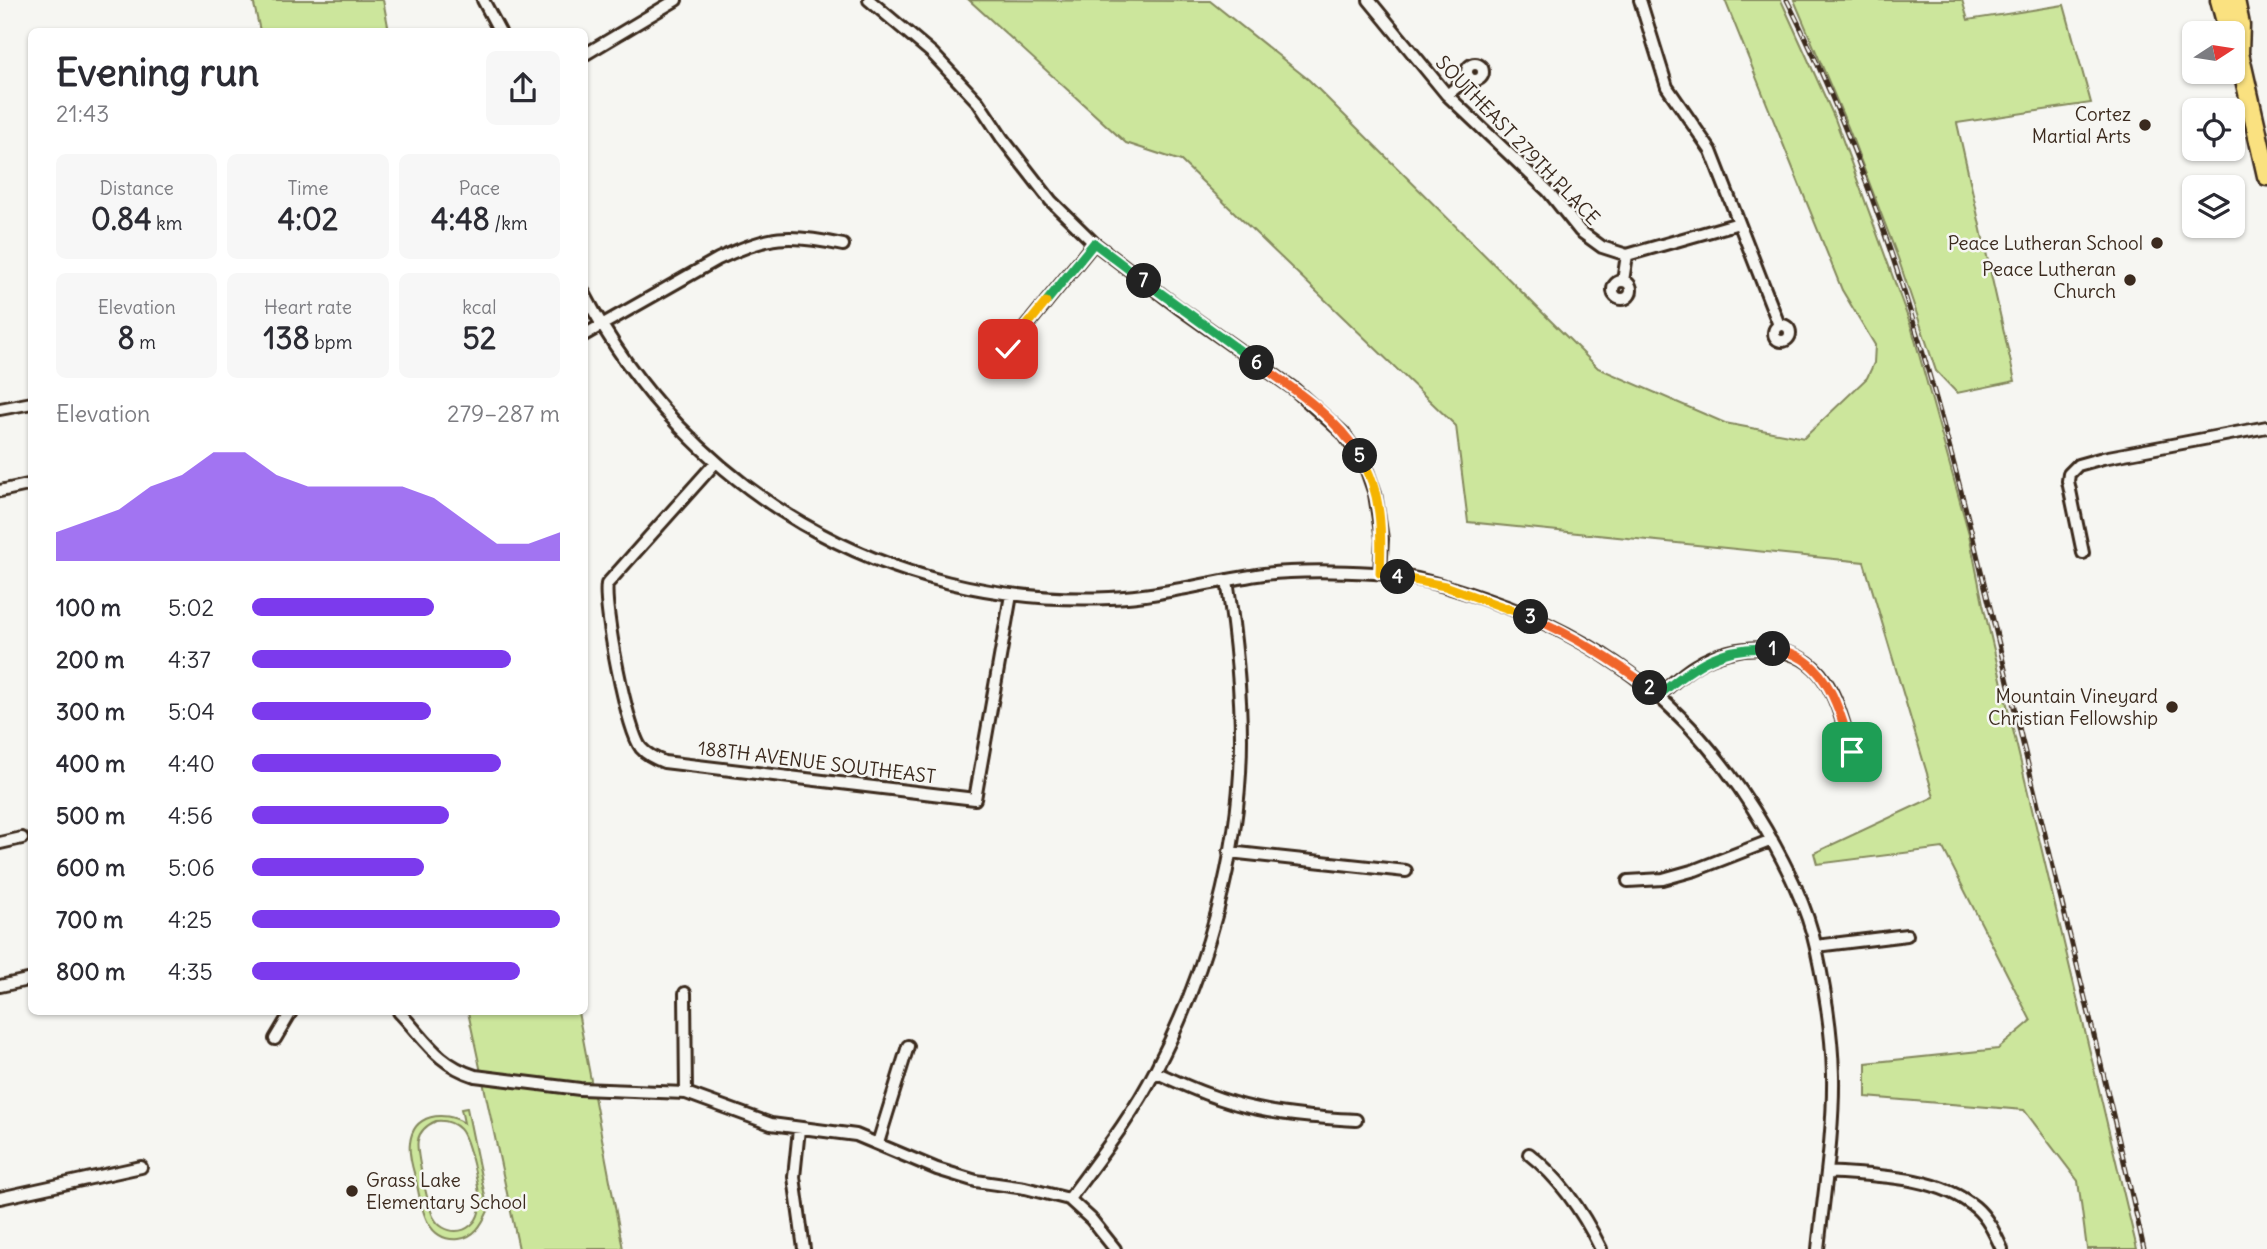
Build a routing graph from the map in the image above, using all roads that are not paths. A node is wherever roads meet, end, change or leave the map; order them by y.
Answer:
1 (483, 0) edge
2 (676, 0) edge
3 (869, 0) edge
4 (1369, 0) edge
5 (1640, 0) edge
6 (2220, 0) edge
7 (2235, 0) edge
8 (2226, 21) edge
9 (2240, 21) edge
10 (498, 28) edge
11 (588, 53) edge
12 (1469, 77) dead end
13 (2245, 79) edge
14 (1447, 95) junction
15 (2263, 143) edge
16 (2267, 176) edge
17 (1739, 223) junction
18 (1094, 243) junction
19 (843, 245) dead end
20 (1627, 255) junction
21 (1623, 281) dead end
22 (588, 301) edge
23 (1779, 325) dead end
24 (601, 326) junction
25 (588, 333) edge
26 (1008, 349) dead end
27 (28, 403) edge
28 (0, 409) edge
29 (2267, 427) edge
30 (716, 462) junction
31 (28, 485) dead end
32 (0, 491) edge
33 (2083, 554) dead end
34 (1380, 573) junction
35 (1227, 580) junction
36 (1011, 595) junction
37 (1659, 695) junction
38 (1852, 752) dead end
39 (22, 838) dead end
40 (1772, 840) junction
41 (0, 843) edge
42 (1229, 852) junction
43 (1406, 871) dead end
44 (1628, 881) dead end
45 (1907, 935) dead end
46 (1816, 946) junction
47 (28, 980) edge
48 (0, 986) edge
49 (685, 993) dead end
50 (289, 1015) edge
51 (402, 1015) edge
52 (275, 1039) dead end
53 (908, 1046) dead end
54 (1155, 1072) junction
55 (686, 1093) junction
56 (1356, 1120) dead end
57 (799, 1129) junction
58 (878, 1143) junction
59 (1530, 1154) dead end
60 (141, 1167) dead end
61 (1827, 1172) junction
62 (0, 1198) edge
63 (1069, 1199) junction
64 (804, 1249) edge
65 (1115, 1249) edge
66 (1601, 1249) edge
67 (1818, 1249) edge
68 (2002, 1249) edge

1 - 10 street
2 - 11 street
3 - 18 street
4 - 14 street, SOUTHEAST 279TH PLACE
5 - 17 street
6 - 8 main road
7 - 9 main road
12 - 14 street
13 - 15 main road
14 - 20 street, SOUTHEAST 279TH PLACE
15 - 16 main road
17 - 20 street
17 - 23 street
18 - 26 street
18 - 34 street
19 - 24 street
20 - 21 street
22 - 24 street
24 - 25 street
24 - 30 street
27 - 28 street
29 - 33 street
30 - 36 street
30 - 36 street, 188TH AVENUE SOUTHEAST
31 - 32 street
34 - 35 street
34 - 37 street
35 - 36 street
35 - 42 street
37 - 38 street
37 - 40 street
39 - 41 street
40 - 44 street
40 - 46 street
42 - 43 street
42 - 54 street
45 - 46 street
46 - 61 street
47 - 48 street
49 - 55 street
50 - 52 street
51 - 55 street
53 - 58 street
54 - 56 street
54 - 63 street
55 - 57 street
57 - 58 street
57 - 64 street
58 - 63 street
59 - 66 street
60 - 62 street
61 - 67 street
61 - 68 street
63 - 65 street

